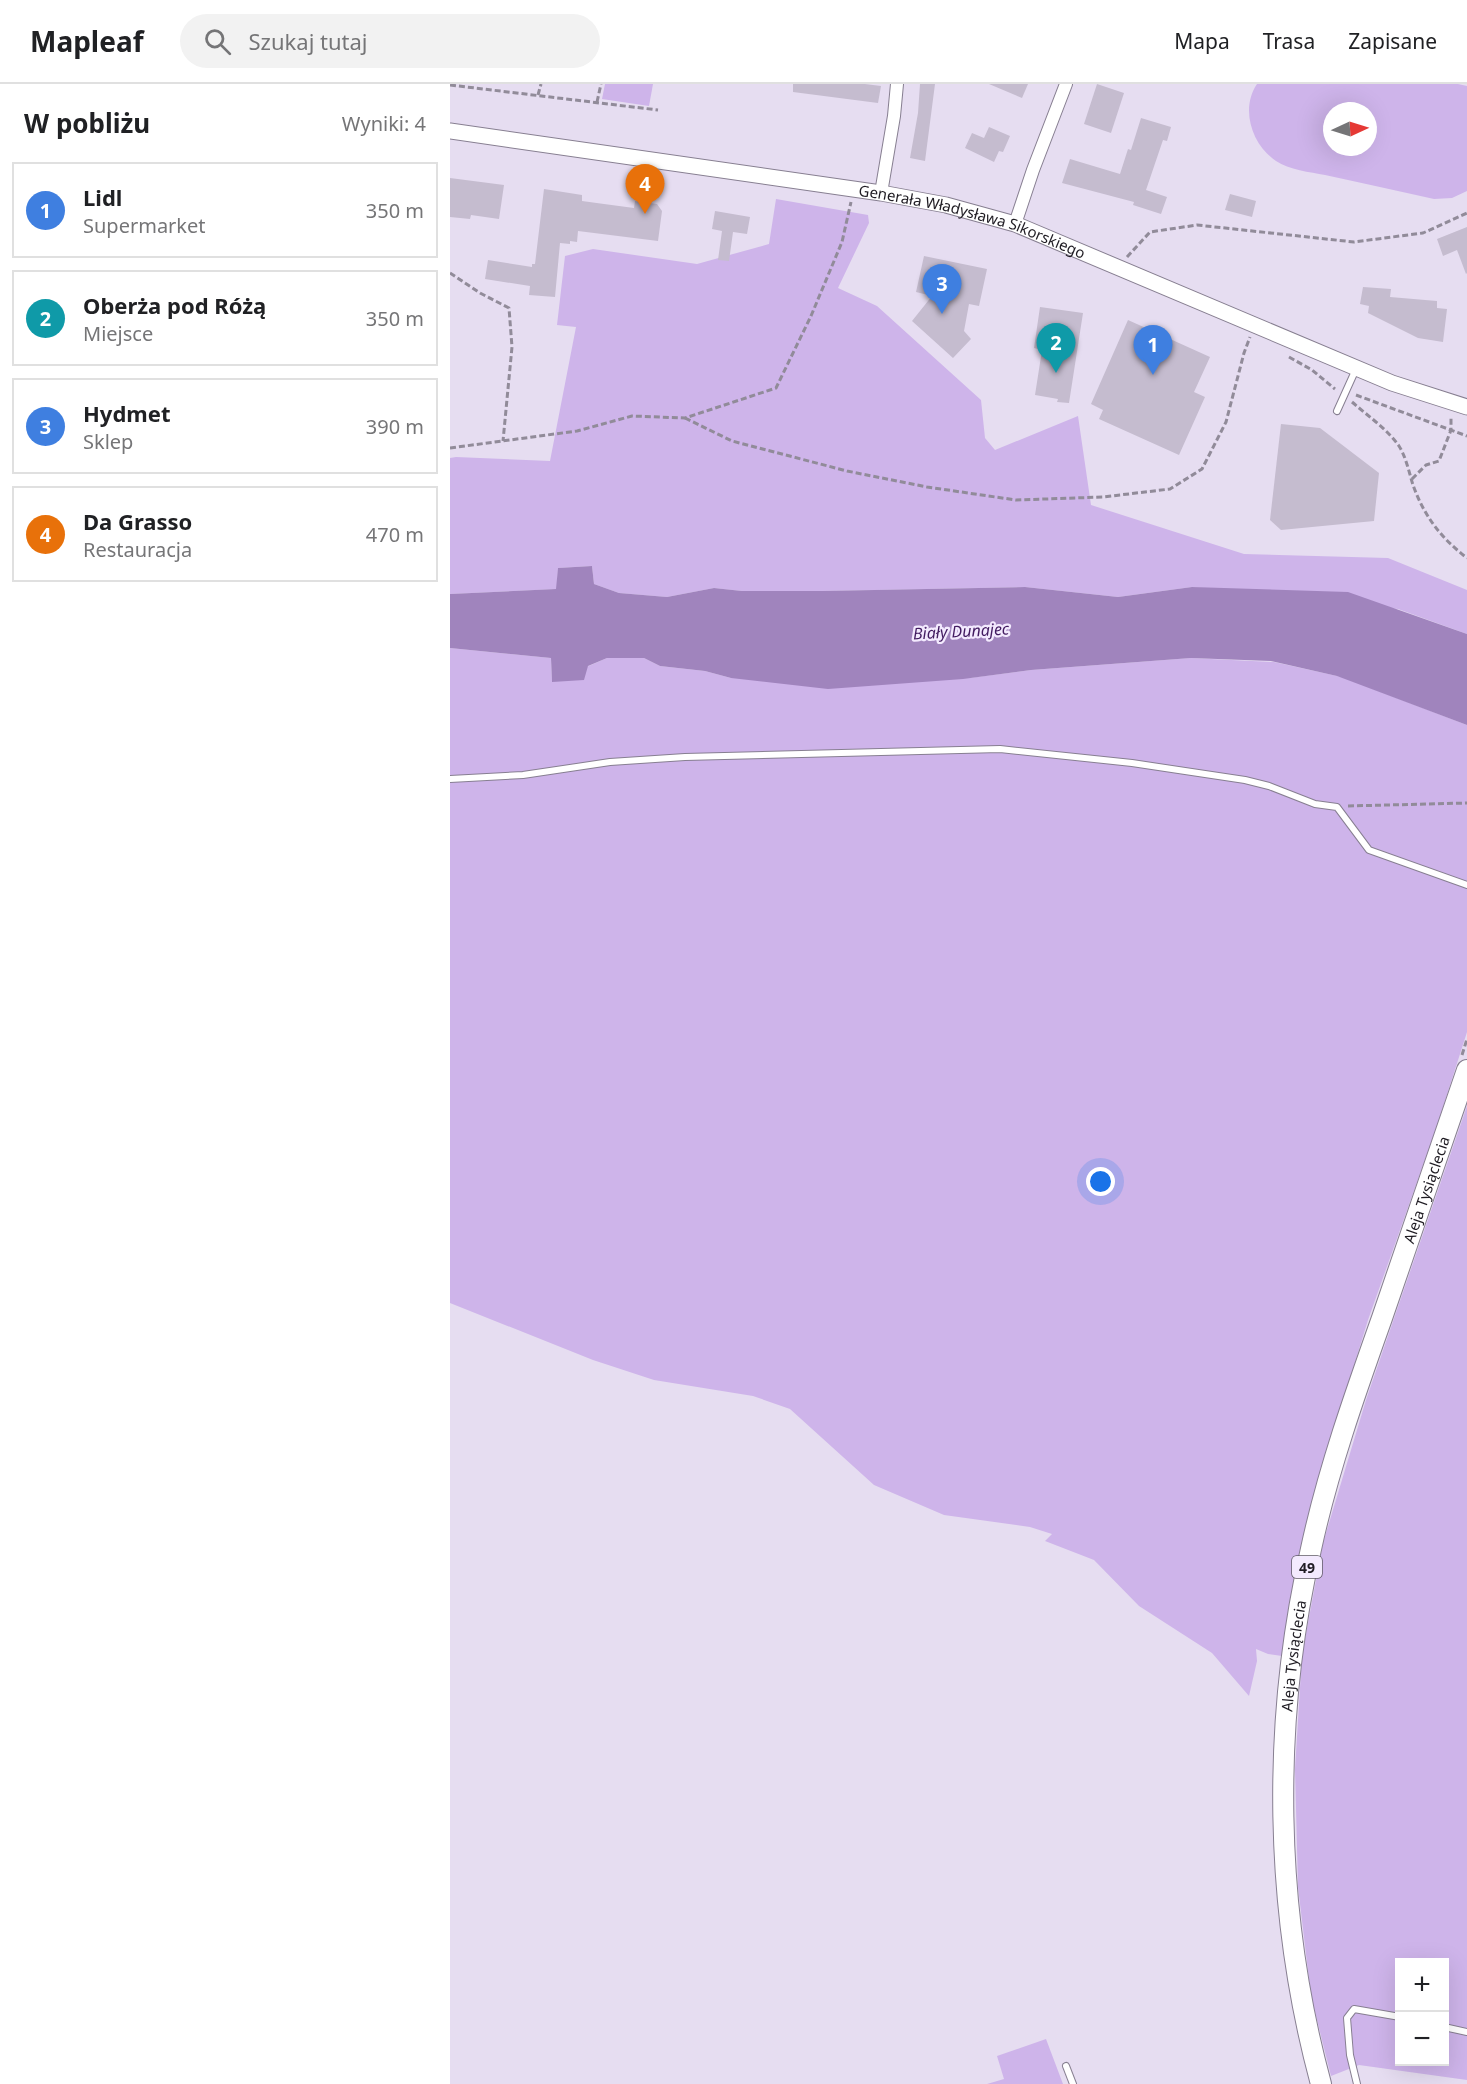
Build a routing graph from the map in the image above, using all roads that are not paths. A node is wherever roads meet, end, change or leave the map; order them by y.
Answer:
1 (897, 84) edge
2 (1066, 84) edge
3 (450, 131) edge
4 (881, 193) junction
5 (1015, 224) junction
6 (1356, 368) junction
7 (1467, 407) edge
8 (1337, 411) dead end
9 (450, 779) edge
10 (1467, 885) edge
11 (1464, 1065) edge
12 (1395, 2017) edge
13 (1449, 2028) edge
14 (1467, 2032) edge
15 (1066, 2066) dead end
16 (1073, 2084) edge
17 (1321, 2084) edge
18 (1357, 2084) edge

1 - 4 street
2 - 5 street
3 - 4 street, Generała Władysława Sikorskiego
4 - 5 street, Generała Władysława Sikorskiego
5 - 6 street, Generała Władysława Sikorskiego
6 - 7 street, Generała Władysława Sikorskiego
6 - 8 lane
9 - 10 lane
11 - 17 main road, Aleja Tysiąclecia / 49
12 - 18 lane
13 - 14 lane
15 - 16 lane

